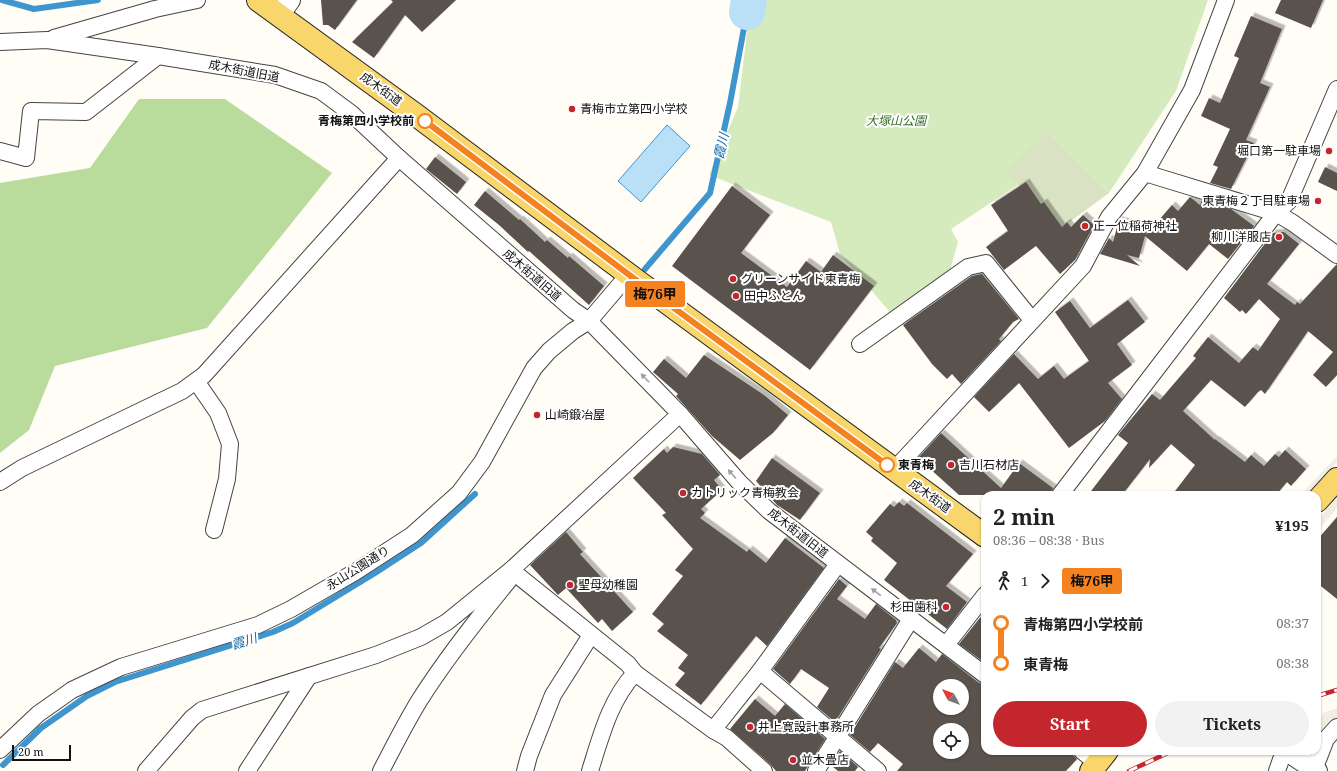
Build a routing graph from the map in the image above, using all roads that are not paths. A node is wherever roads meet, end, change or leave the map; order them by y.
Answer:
1 (197, 0) edge
2 (258, 0) edge
3 (1226, 0) edge
4 (285, 7) edge
5 (46, 40) junction
6 (0, 42) edge
7 (158, 56) junction
8 (1337, 89) edge
9 (0, 151) edge
10 (399, 158) junction
11 (1144, 173) junction
12 (1276, 212) junction
13 (1337, 255) edge
14 (629, 274) junction
15 (1032, 320) junction
16 (589, 321) junction
17 (860, 344) dead end
18 (196, 381) junction
19 (680, 414) junction
20 (894, 470) junction
21 (1337, 479) edge
22 (0, 482) edge
23 (1063, 491) edge
24 (1321, 497) edge
25 (214, 530) dead end
26 (981, 533) edge
27 (838, 564) junction
28 (513, 571) junction
29 (981, 600) edge
30 (911, 619) junction
31 (591, 635) junction
32 (946, 645) junction
33 (760, 671) junction
34 (981, 672) edge
35 (635, 673) junction
36 (309, 676) junction
37 (1337, 727) edge
38 (713, 730) junction
39 (838, 737) junction
40 (0, 750) edge
41 (1321, 753) edge
42 (1283, 755) edge
43 (1291, 755) edge
44 (1320, 755) edge
45 (1315, 770) edge
46 (146, 771) edge
47 (247, 771) edge
48 (381, 771) edge
49 (525, 771) edge
50 (590, 771) edge
51 (764, 771) edge
52 (816, 771) edge
53 (878, 771) edge
54 (1277, 771) edge

1 - 5 street
2 - 4 main road, 成木街道
3 - 11 street
4 - 14 main road, 成木街道
5 - 6 street, 成木街道旧道
5 - 7 street, 成木街道旧道
7 - 9 street
7 - 10 street, 成木街道旧道
8 - 12 street
10 - 16 street, 成木街道旧道
10 - 18 street
11 - 12 street
11 - 15 street
12 - 13 street
12 - 23 street
14 - 16 street, 永山公園通り
14 - 20 main road, 成木街道
15 - 17 street
15 - 20 street
19 -> 16 street, 成木街道旧道
16 - 40 street, 永山公園通り
18 - 22 street
18 - 25 street
27 -> 19 street, 成木街道旧道
19 - 28 street
20 - 26 main road, 成木街道
21 - 24 main road
30 -> 27 street, 成木街道旧道
27 - 33 street
28 - 31 street
28 - 36 street
28 - 48 street
29 - 32 street
30 - 32 street, 成木街道旧道
30 - 39 street
31 - 35 street
31 - 49 street
32 - 34 street, 成木街道旧道
33 - 38 street
33 - 39 street
35 - 38 street
35 - 50 street
36 - 46 street
36 - 47 street
37 - 41 street
38 - 51 street
39 - 52 street
39 - 53 street
42 - 54 street
43 - 45 street
44 - 45 street

